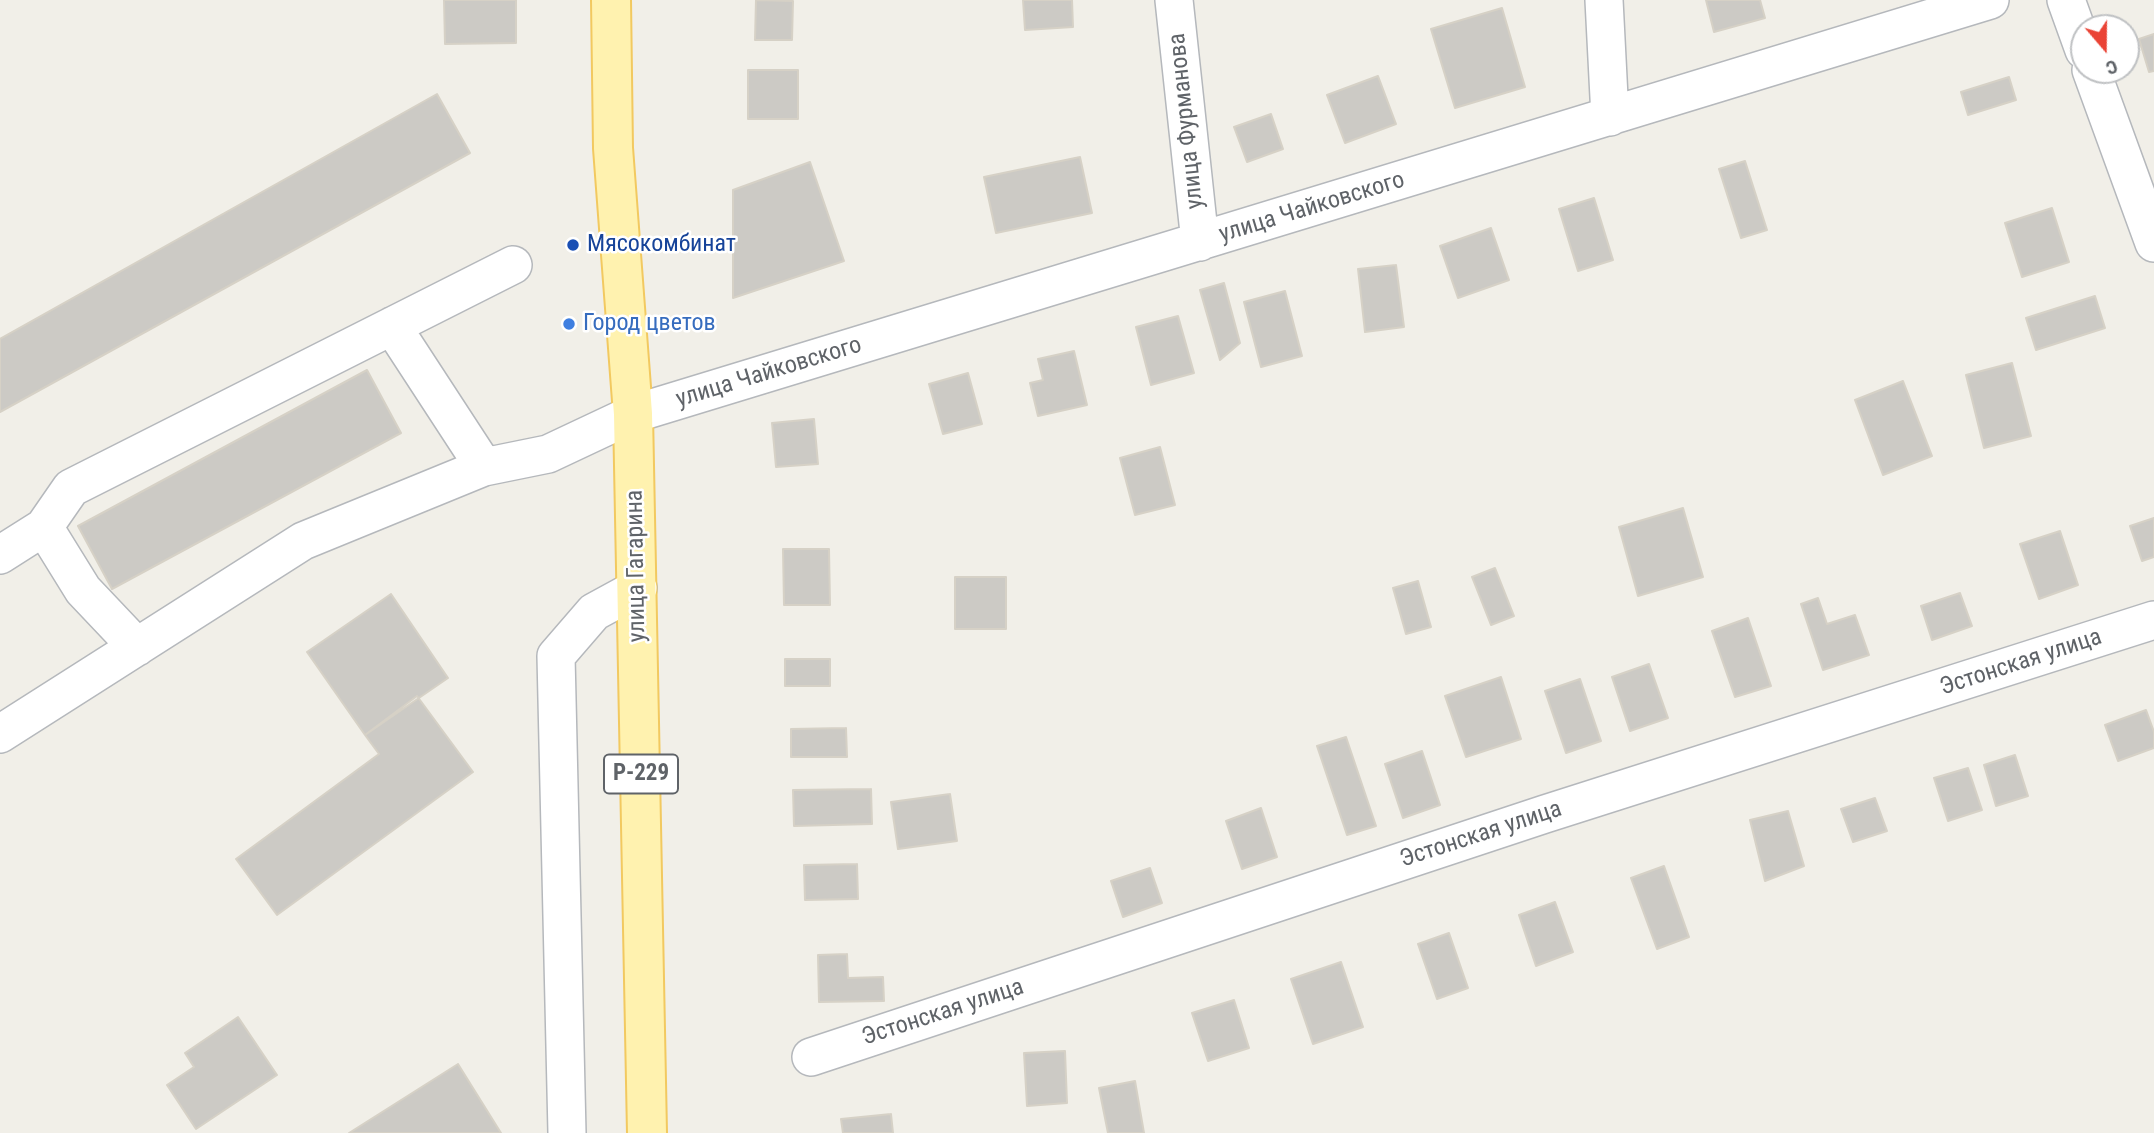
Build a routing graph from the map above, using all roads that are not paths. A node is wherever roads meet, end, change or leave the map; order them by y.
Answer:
1 (611, 0) edge
2 (1174, 0) edge
3 (1604, 0) edge
4 (1990, 0) edge
5 (2096, 84) edge
6 (1610, 117) junction
7 (1199, 242) junction
8 (2154, 243) edge
9 (513, 265) dead end
10 (392, 326) junction
11 (633, 414) junction
12 (484, 467) junction
13 (44, 527) junction
14 (0, 555) edge
15 (638, 588) junction
16 (2154, 620) edge
17 (137, 647) junction
18 (0, 734) edge
19 (811, 1057) dead end
20 (567, 1133) edge
21 (647, 1133) edge

1 - 11 main road, улица Гагарина / Р-229
2 - 7 street, улица Фурманова
3 - 6 street
4 - 6 street, улица Чайковского
5 - 8 street
6 - 7 street, улица Чайковского
7 - 11 street, улица Чайковского
9 - 10 street
10 - 12 street
10 - 13 street
11 - 12 street, улица Чайковского
11 - 15 main road, улица Гагарина / Р-229
12 - 17 street, улица Чайковского
13 - 14 street
13 - 17 street
15 - 20 street
15 - 21 main road, улица Гагарина / Р-229
16 - 19 street, Эстонская улица
17 - 18 street, улица Чайковского

